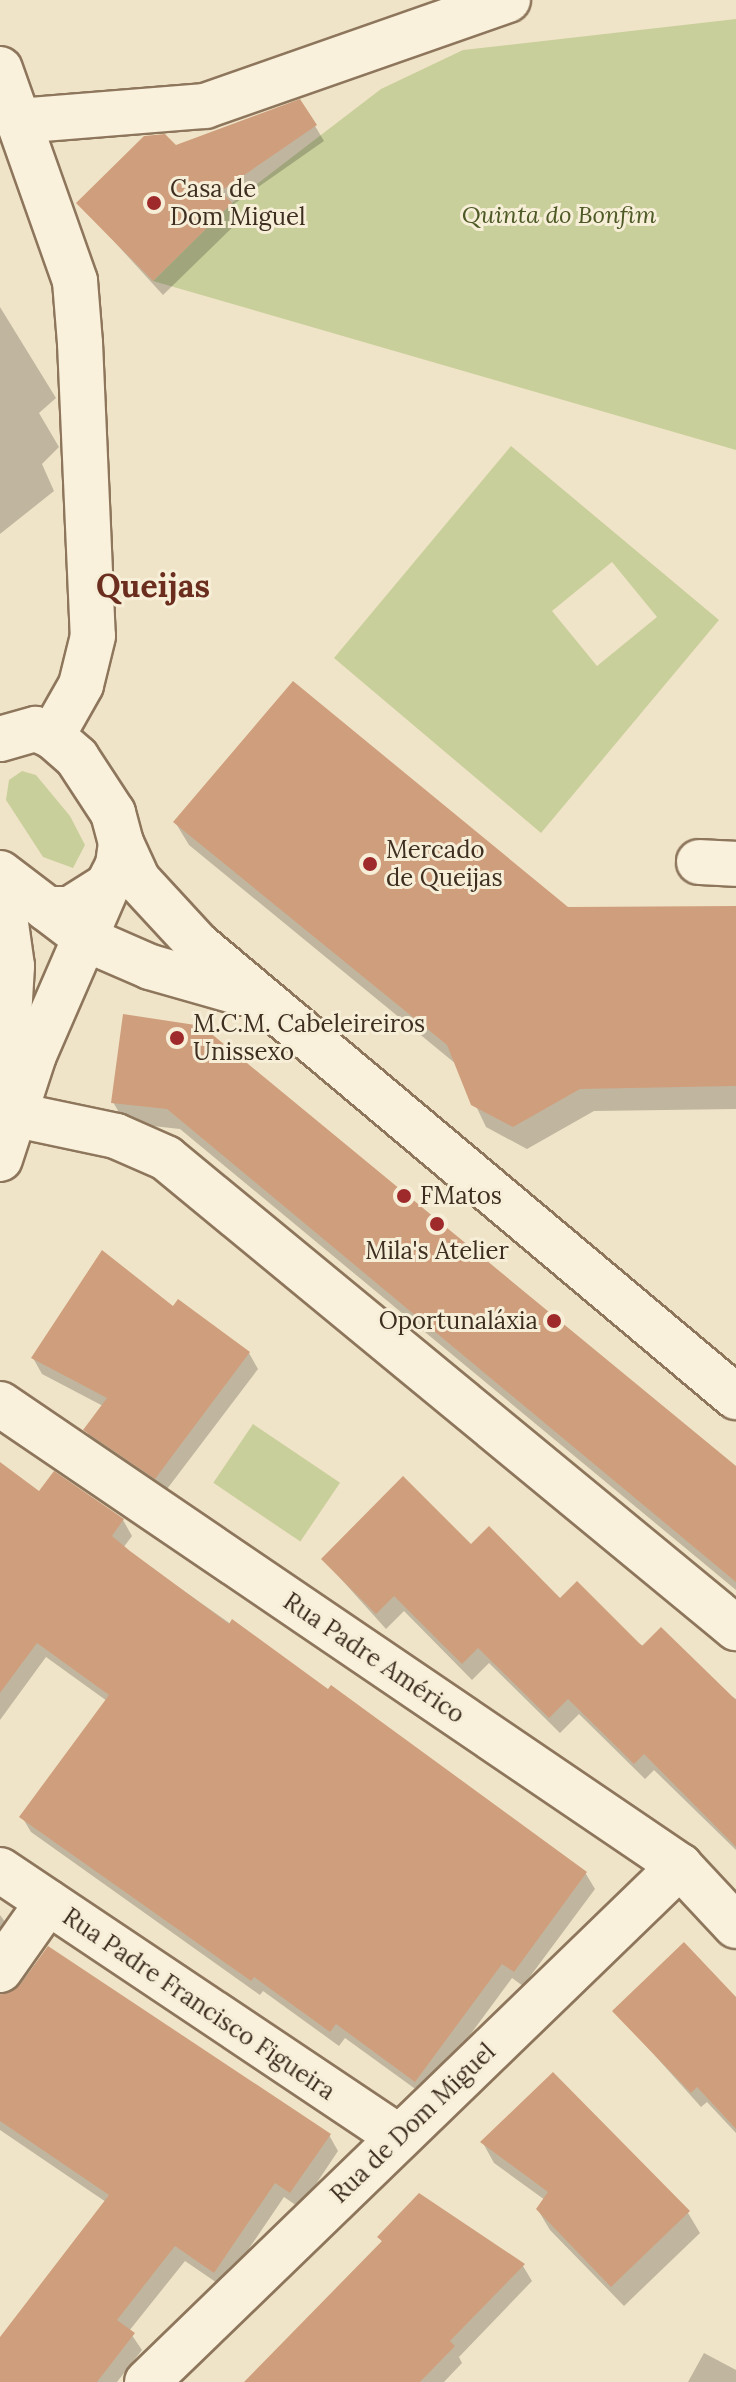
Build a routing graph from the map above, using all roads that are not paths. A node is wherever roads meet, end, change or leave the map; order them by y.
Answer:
1 (508, 0) edge
2 (0, 69) edge
3 (18, 121) junction
4 (0, 702) edge
5 (29, 735) edge
6 (121, 843) junction
7 (0, 873) edge
8 (0, 881) edge
9 (108, 885) junction
10 (47, 909) junction
11 (88, 940) junction
12 (259, 999) junction
13 (12, 1114) junction
14 (0, 1159) edge
15 (736, 1397) edge
16 (0, 1404) edge
17 (736, 1628) edge
18 (680, 1866) junction
19 (0, 1870) edge
20 (48, 1902) junction
21 (736, 1926) edge
22 (0, 1970) edge
23 (399, 2137) junction
24 (147, 2382) edge

1 - 3 street
2 - 3 street
3 - 5 street
4 - 5 street
5 - 6 street
6 - 9 street
6 - 12 street
7 - 10 street
8 - 13 street
9 - 10 street
9 - 11 street
10 - 11 street
11 - 12 street
11 - 13 street
12 - 15 street
13 - 14 street
13 - 17 street
16 - 18 street, Rua Padre Américo
18 - 21 street, Rua Padre Américo
18 - 23 street, Rua de Dom Miguel
19 - 20 street, Rua Padre Francisco Figueira
20 - 22 street
20 - 23 street, Rua Padre Francisco Figueira
23 - 24 street, Rua de Dom Miguel

